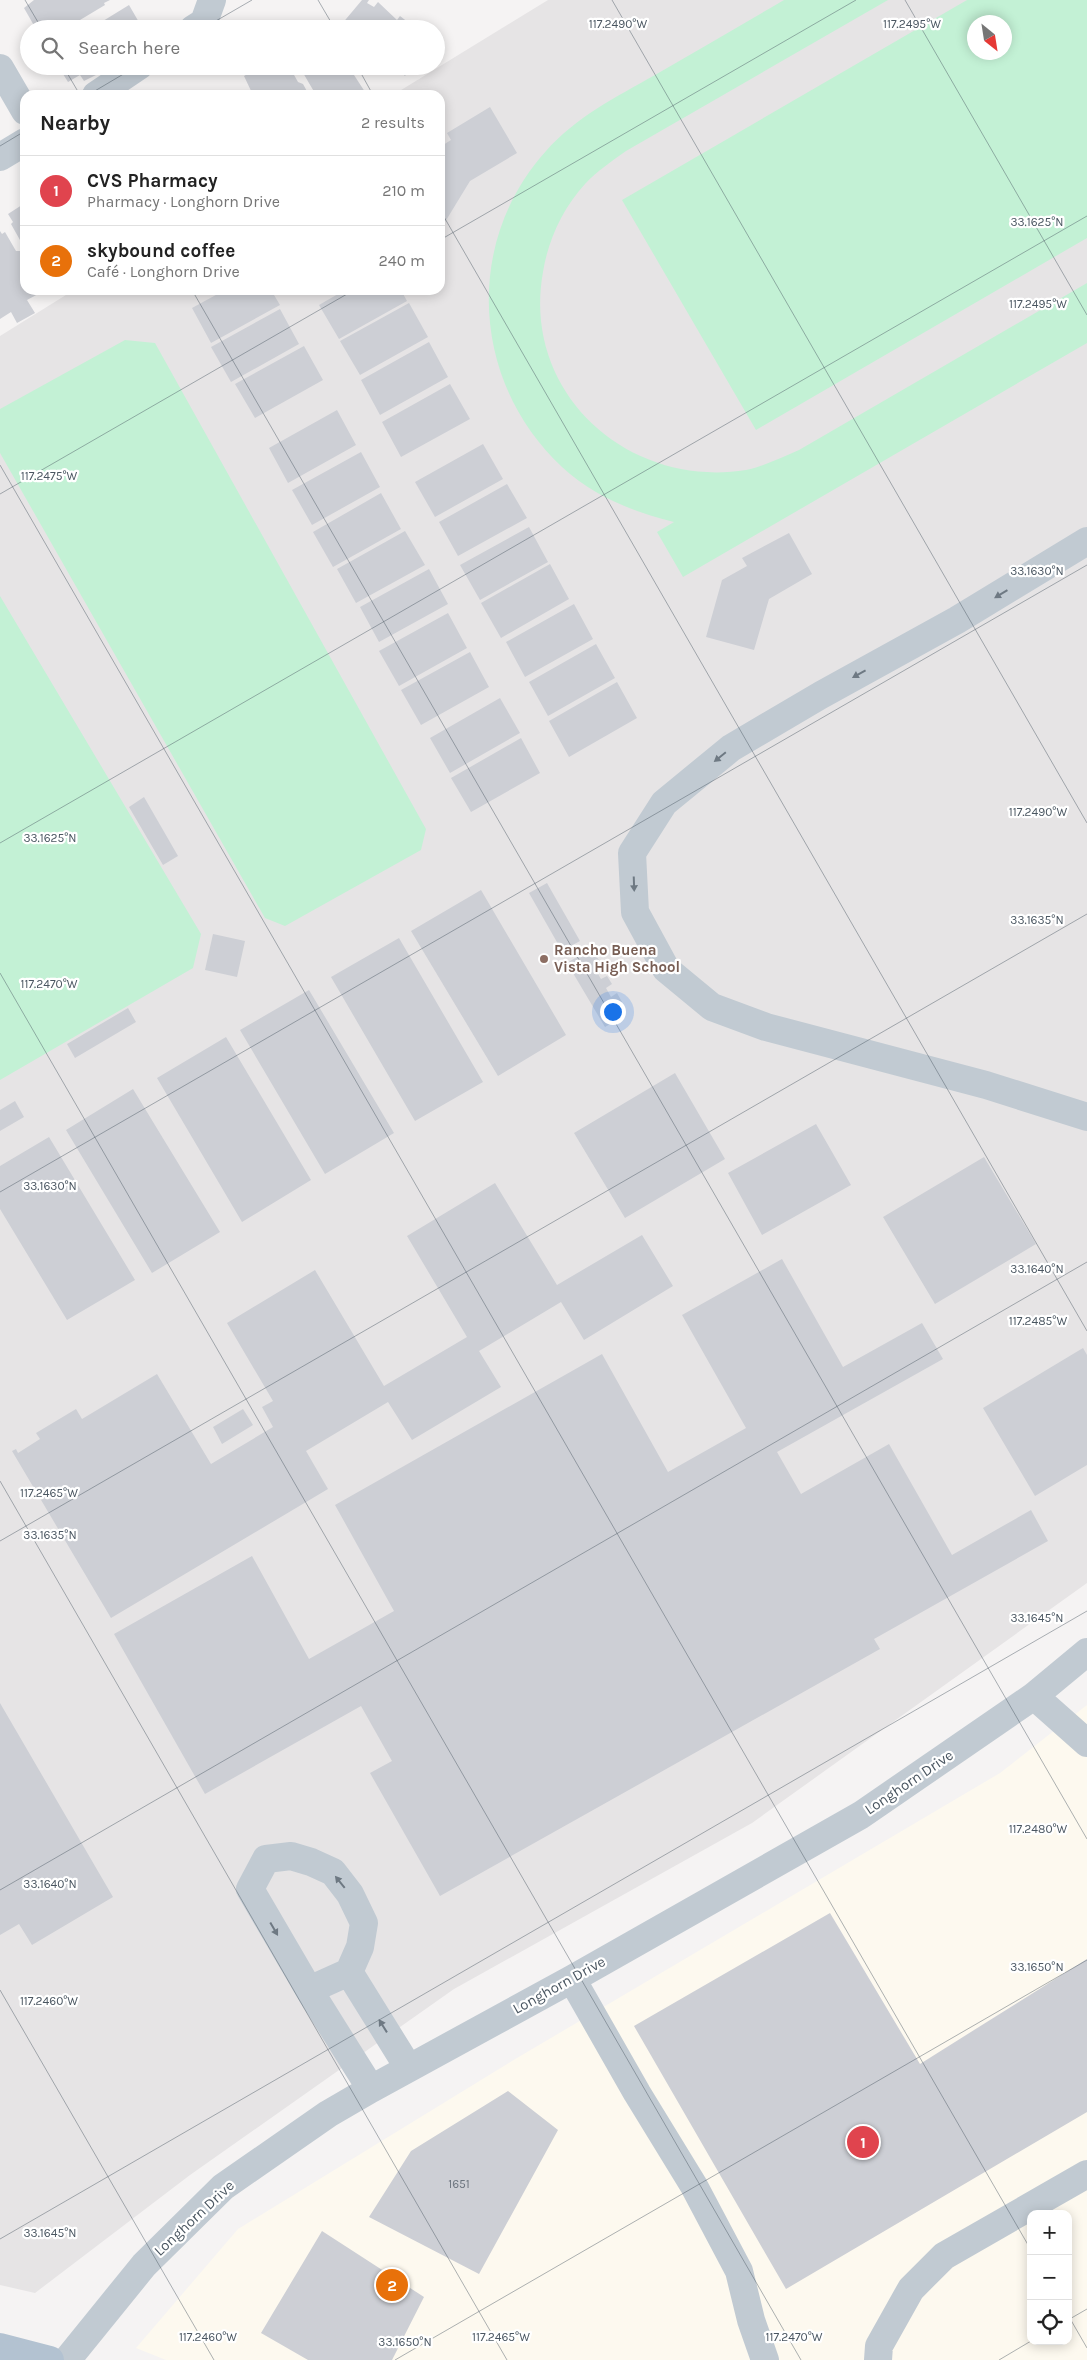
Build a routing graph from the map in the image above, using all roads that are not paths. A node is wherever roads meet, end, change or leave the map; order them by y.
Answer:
1 (212, 0) edge
2 (205, 20) edge
3 (0, 68) edge
4 (125, 75) edge
5 (103, 90) edge
6 (20, 102) edge
7 (20, 145) edge
8 (0, 157) edge
9 (1087, 541) edge
10 (1087, 1117) edge
11 (1087, 1652) edge
12 (1034, 1696) junction
13 (1087, 1743) edge
14 (349, 1972) junction
15 (572, 1979) junction
16 (309, 1990) junction
17 (408, 2068) junction
18 (371, 2089) junction
19 (1087, 2174) edge
20 (0, 2347) edge
21 (50, 2360) edge
22 (67, 2360) edge
23 (765, 2360) edge
24 (878, 2360) edge

1 - 2 street
3 - 6 street
4 - 5 street
7 - 8 street
9 -> 10 street
11 - 12 street, Longhorn Drive
12 - 13 street
12 - 15 street, Longhorn Drive
14 - 16 street
14 -> 16 street
17 -> 14 street
15 - 17 street, Longhorn Drive
15 - 23 street
16 - 18 street
17 - 18 street, Longhorn Drive
18 - 22 street, Longhorn Drive
19 - 24 street
20 - 21 main road

